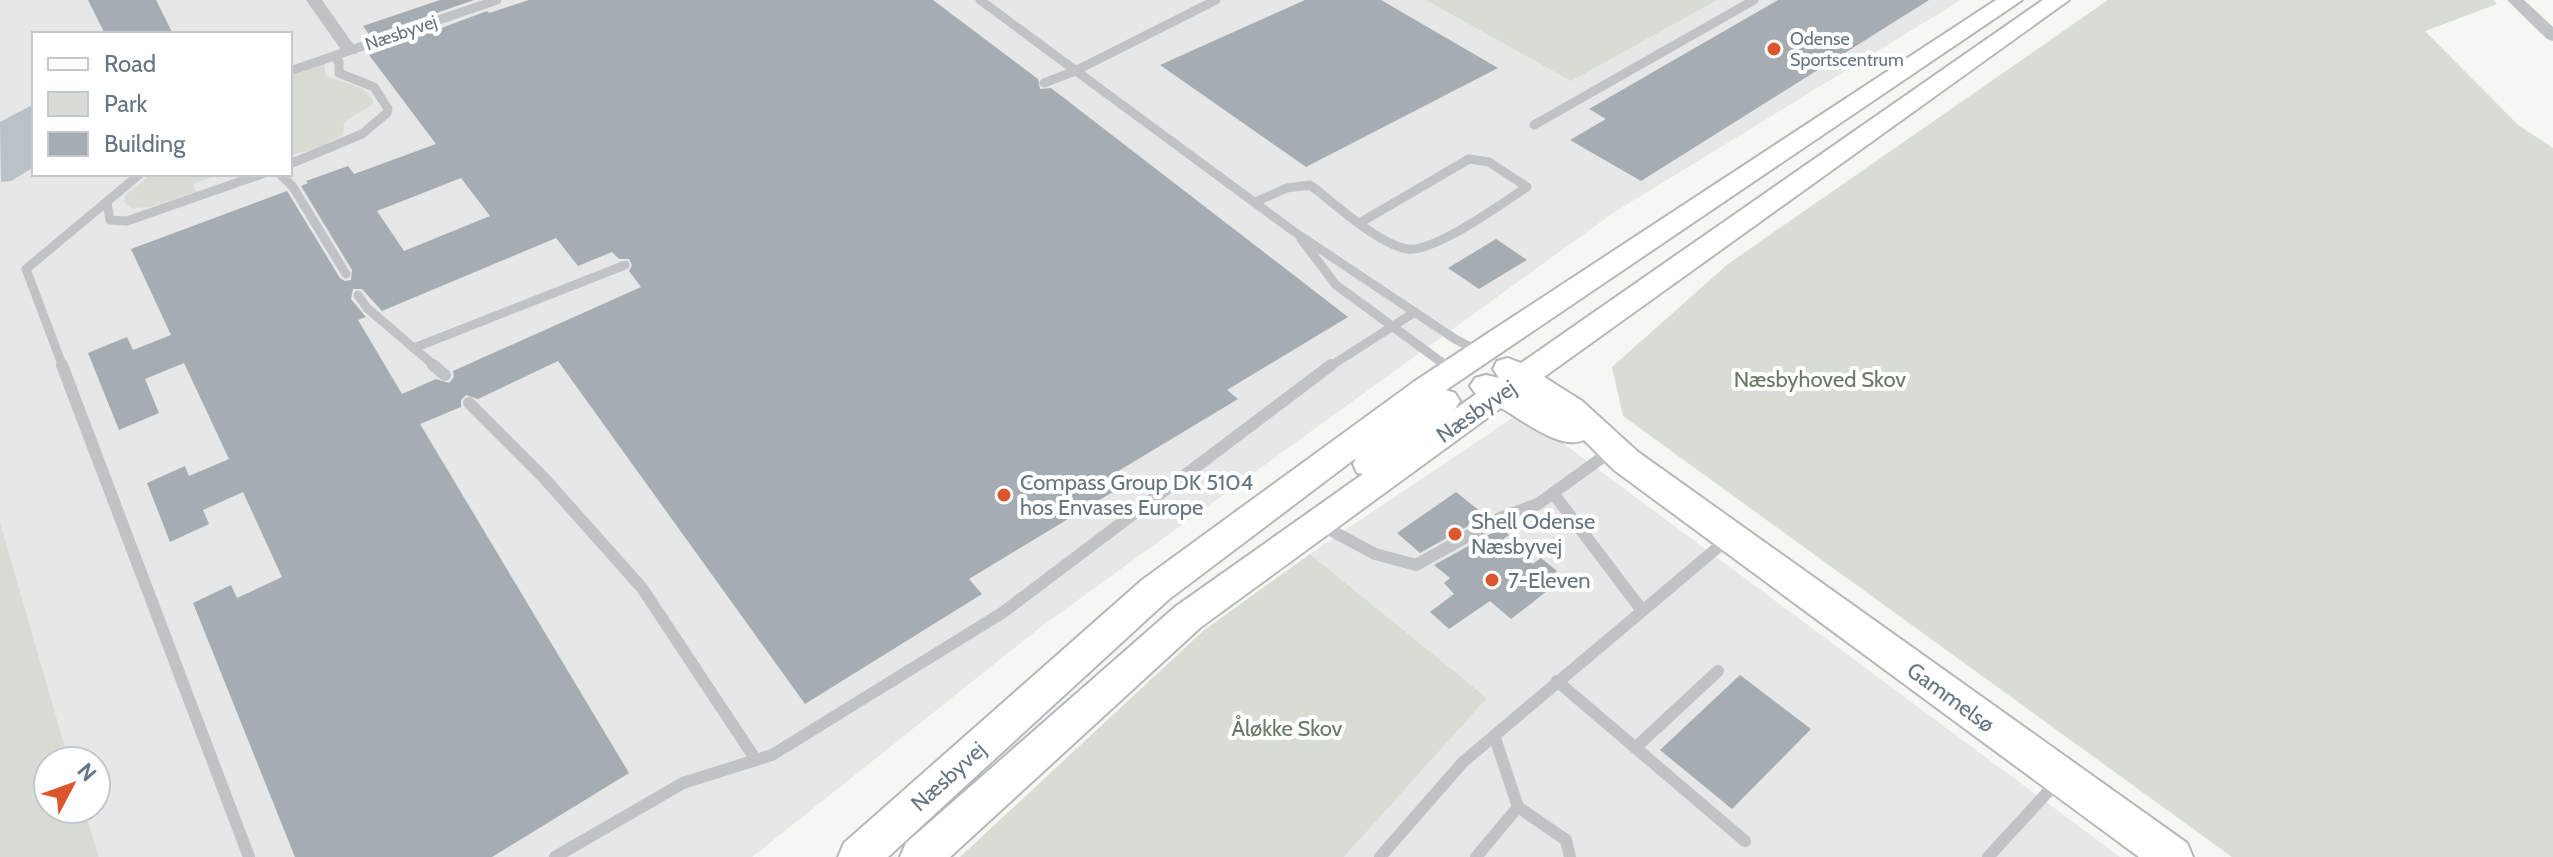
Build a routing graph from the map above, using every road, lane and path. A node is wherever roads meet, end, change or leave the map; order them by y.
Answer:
1 (314, 0) edge
2 (497, 0) edge
3 (980, 0) edge
4 (1216, 0) edge
5 (1754, 0) edge
6 (2011, 0) edge
7 (2058, 0) edge
8 (2515, 0) edge
9 (2553, 36) edge
10 (342, 53) junction
11 (292, 70) edge
12 (1075, 71) junction
13 (1044, 83) dead end
14 (1534, 125) dead end
15 (292, 163) edge
16 (138, 176) edge
17 (256, 176) edge
18 (282, 176) edge
19 (1255, 202) junction
20 (107, 203) junction
21 (1363, 221) junction
22 (1296, 233) junction
23 (625, 265) dead end
24 (346, 274) dead end
25 (358, 295) dead end
26 (1415, 312) junction
27 (1392, 326) junction
28 (414, 348) junction
29 (1489, 373) junction
30 (445, 375) dead end
31 (469, 403) dead end
32 (1611, 450) junction
33 (1553, 493) junction
34 (1317, 523) junction
35 (1730, 538) junction
36 (1641, 609) junction
37 (1718, 671) dead end
38 (1557, 681) junction
39 (1495, 738) junction
40 (1635, 748) junction
41 (756, 760) junction
42 (2062, 777) junction
43 (1518, 807) junction
44 (1745, 841) dead end
45 (249, 857) edge
46 (555, 857) edge
47 (859, 857) edge
48 (921, 857) edge
49 (1380, 857) edge
50 (1476, 857) edge
51 (1570, 857) edge
52 (1988, 857) edge
53 (2172, 857) edge

1 - 10 street
2 - 10 lane, Næsbyvej
3 - 12 lane, Næsbyvej
4 - 12 lane
5 - 14 lane
6 - 29 street
7 - 29 street, Næsbyvej
8 - 9 street
10 - 11 lane, Næsbyvej
10 - 15 lane
12 - 13 lane
12 - 19 lane, Næsbyvej
16 - 20 lane
17 - 20 lane
18 - 24 lane
19 - 21 lane
19 - 22 lane, Næsbyvej
20 - 45 lane
21 - 21 lane
22 - 26 lane, Næsbyvej
22 - 27 lane, Næsbyvej
23 - 28 lane
25 - 28 lane
26 - 27 lane
26 - 29 lane, Næsbyvej
27 - 29 lane, Næsbyvej
27 - 41 lane
28 - 30 lane
29 - 32 street, Gammelsø
29 - 34 street, Næsbyvej
29 - 47 street, Næsbyvej
31 - 41 lane
32 - 33 lane
32 - 35 street, Gammelsø
33 - 34 lane
33 - 36 lane
34 - 48 street, Næsbyvej
35 - 36 lane
35 - 42 street, Gammelsø
36 - 38 lane
37 - 40 lane
38 - 39 lane
38 - 40 lane
39 - 43 lane
39 - 49 lane
40 - 44 lane
41 - 46 lane
42 - 52 lane
42 - 53 street, Gammelsø
43 - 50 lane
43 - 51 lane

